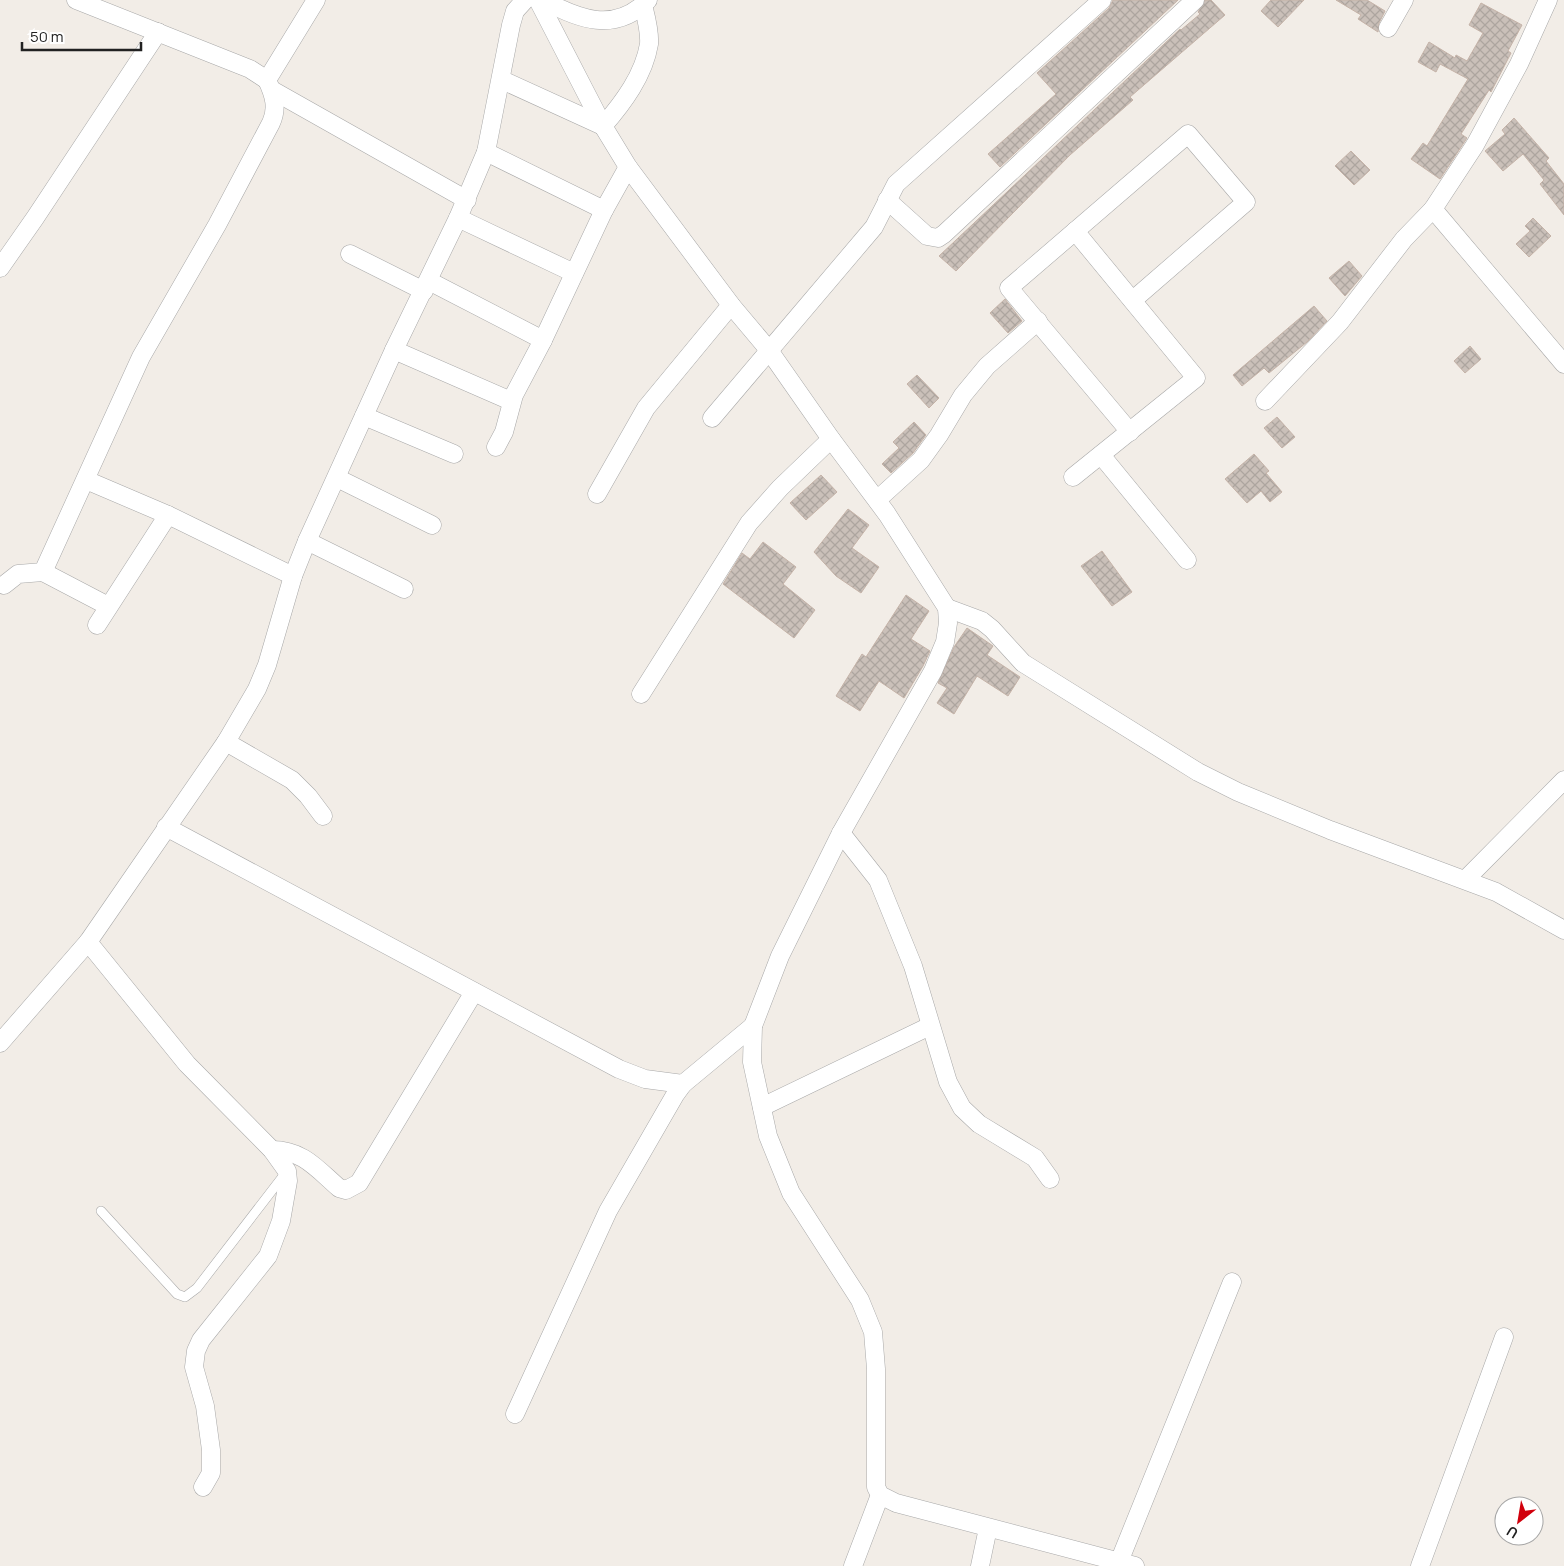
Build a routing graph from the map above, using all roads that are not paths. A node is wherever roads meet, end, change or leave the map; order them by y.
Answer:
1 (76, 0) edge
2 (316, 0) edge
3 (525, 0) edge
4 (538, 0) edge
5 (542, 0) edge
6 (1102, 0) edge
7 (1404, 0) edge
8 (1548, 0) edge
9 (645, 3) edge
10 (1187, 3) edge
11 (1388, 28) dead end
12 (158, 32) junction
13 (502, 80) junction
14 (269, 85) junction
15 (603, 126) junction
16 (486, 152) junction
17 (628, 167) junction
18 (467, 200) junction
19 (887, 200) junction
20 (1433, 209) junction
21 (604, 210) junction
22 (458, 218) junction
23 (1075, 231) junction
24 (350, 254) dead end
25 (0, 268) edge
26 (574, 273) junction
27 (426, 286) junction
28 (1133, 300) junction
29 (731, 305) junction
30 (1038, 322) junction
31 (543, 340) junction
32 (394, 350) junction
33 (768, 350) junction
34 (1564, 364) edge
35 (511, 401) junction
36 (1265, 401) dead end
37 (364, 416) junction
38 (712, 418) dead end
39 (1130, 432) junction
40 (830, 439) junction
41 (496, 447) dead end
42 (454, 454) dead end
43 (1101, 455) junction
44 (1074, 477) dead end
45 (337, 478) junction
46 (86, 480) junction
47 (596, 494) dead end
48 (877, 500) junction
49 (168, 515) junction
50 (432, 525) dead end
51 (307, 541) junction
52 (1187, 560) dead end
53 (42, 572) junction
54 (293, 576) junction
55 (1, 588) edge
56 (404, 589) dead end
57 (108, 606) junction
58 (947, 608) junction
59 (97, 625) dead end
60 (641, 694) dead end
61 (226, 742) junction
62 (1564, 780) edge
63 (323, 816) dead end
64 (166, 827) junction
65 (841, 832) junction
66 (1466, 880) junction
67 (1564, 930) edge
68 (88, 942) junction
69 (474, 992) junction
70 (753, 1026) junction
71 (930, 1026) junction
72 (0, 1043) edge
73 (683, 1084) junction
74 (762, 1107) junction
75 (272, 1150) junction
76 (287, 1171) junction
77 (1050, 1179) dead end
78 (101, 1211) dead end
79 (1232, 1282) dead end
80 (1504, 1337) dead end
81 (515, 1414) dead end
82 (203, 1487) dead end
83 (880, 1495) junction
84 (988, 1528) junction
85 (1127, 1564) edge
86 (853, 1566) edge
87 (980, 1566) edge
88 (1420, 1566) edge

1 - 12 street
2 - 14 street
3 - 13 street
4 - 15 street
5 - 9 street
6 - 19 street
7 - 11 street
8 - 20 street
9 - 15 street
10 - 19 street
12 - 14 street
12 - 25 street
13 - 15 street
13 - 16 street
14 - 18 street
14 - 46 street
15 - 17 street
16 - 18 street
16 - 21 street
17 - 21 street
17 - 29 street
18 - 22 street
19 - 33 street
20 - 34 street
20 - 36 street
21 - 26 street
22 - 26 street
22 - 27 street
23 - 28 street
23 - 28 street
23 - 30 street
24 - 27 street
26 - 31 street
27 - 31 street
27 - 32 street
28 - 39 street
29 - 33 street
29 - 47 street
30 - 39 street
30 - 48 street
31 - 35 street
32 - 35 street
32 - 37 street
33 - 38 street
33 - 40 street
35 - 41 street
37 - 42 street
37 - 45 street
39 - 43 street
40 - 48 street
40 - 60 street
43 - 44 street
43 - 52 street
45 - 50 street
45 - 51 street
46 - 49 street
46 - 53 street
48 - 58 street
49 - 54 street
49 - 57 street
51 - 54 street
51 - 56 street
53 - 55 street
53 - 57 street
54 - 61 street
57 - 59 street
58 - 65 street
58 - 66 street
61 - 63 street
61 - 64 street
62 - 66 street
64 - 68 street
64 - 69 street
65 - 70 street
65 - 71 street
66 - 67 street
68 - 72 street
68 - 75 street
69 - 73 street
69 - 75 street
70 - 73 street
70 - 74 street
71 - 74 street
71 - 77 street
73 - 81 street
74 - 83 street
75 - 76 street
76 - 78 lane
76 - 82 street
79 - 85 street
80 - 88 street
83 - 84 street
83 - 86 street
84 - 85 street
84 - 87 street

